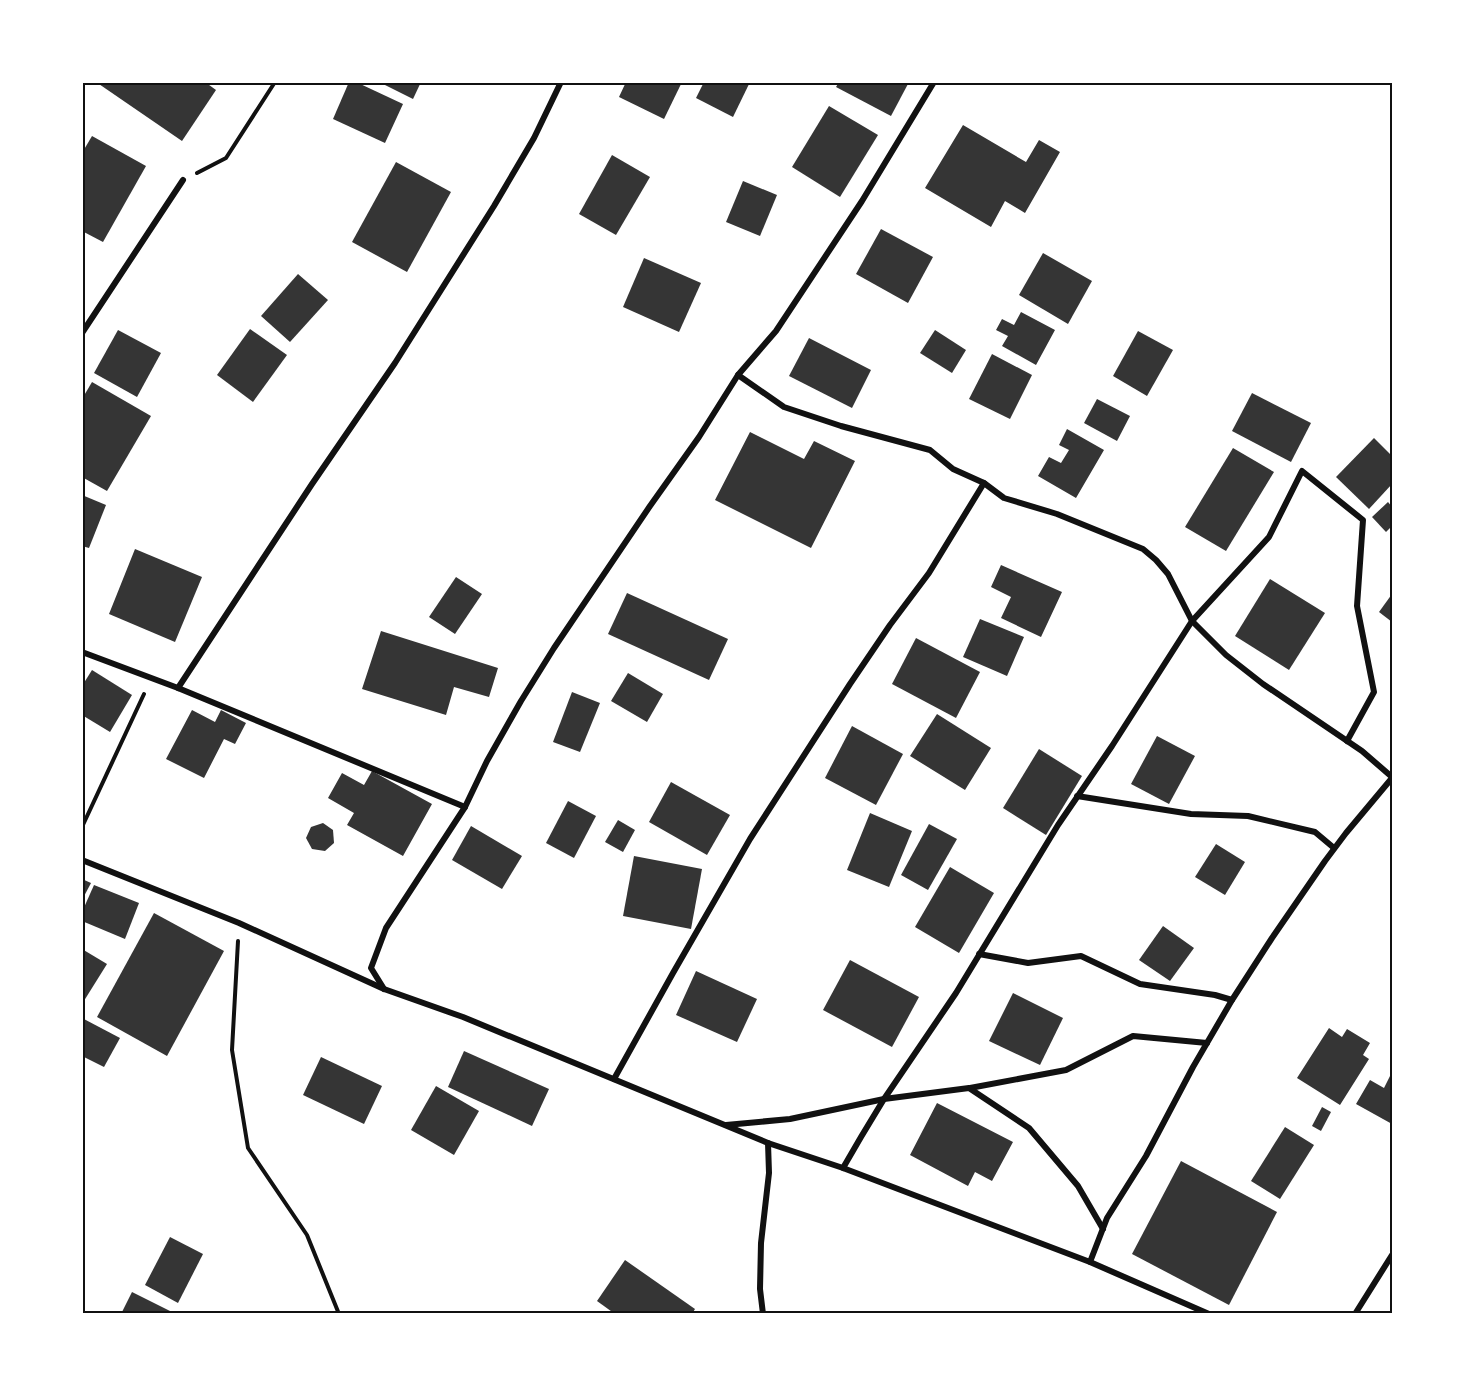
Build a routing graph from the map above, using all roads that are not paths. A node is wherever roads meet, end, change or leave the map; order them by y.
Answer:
1 (561, 82) edge
2 (934, 82) edge
3 (183, 180) road end
4 (82, 333) edge
5 (738, 375) junction
6 (984, 483) junction
7 (1192, 621) junction
8 (82, 652) edge
9 (178, 688) junction
10 (1347, 741) junction
11 (1392, 777) edge
12 (1077, 796) junction
13 (465, 807) junction
14 (1334, 848) junction
15 (82, 860) edge
16 (979, 954) junction
17 (384, 989) junction
18 (1232, 999) junction
19 (1207, 1043) junction
20 (614, 1079) junction
21 (969, 1088) junction
22 (884, 1099) junction
23 (725, 1125) junction
24 (768, 1143) junction
25 (843, 1168) junction
26 (1103, 1229) junction
27 (1392, 1255) edge
28 (1090, 1262) junction
29 (762, 1314) edge
30 (1209, 1314) edge
31 (1355, 1314) edge

1 - 9 street
2 - 5 street
3 - 4 street
5 - 6 street
5 - 13 street
6 - 7 street
6 - 20 street
7 - 10 street
7 - 10 street
7 - 12 street
8 - 9 street
9 - 13 street
10 - 11 street
11 - 14 street
12 - 14 street
12 - 16 street
13 - 17 street
14 - 18 street
15 - 17 street
16 - 18 street
16 - 22 street
17 - 20 street
18 - 19 street
19 - 21 street
19 - 26 street
20 - 23 street
21 - 22 street
21 - 26 street
22 - 23 street
22 - 25 street
23 - 24 street
24 - 25 street
24 - 29 street
25 - 28 street
26 - 28 street
27 - 31 street
28 - 30 street

